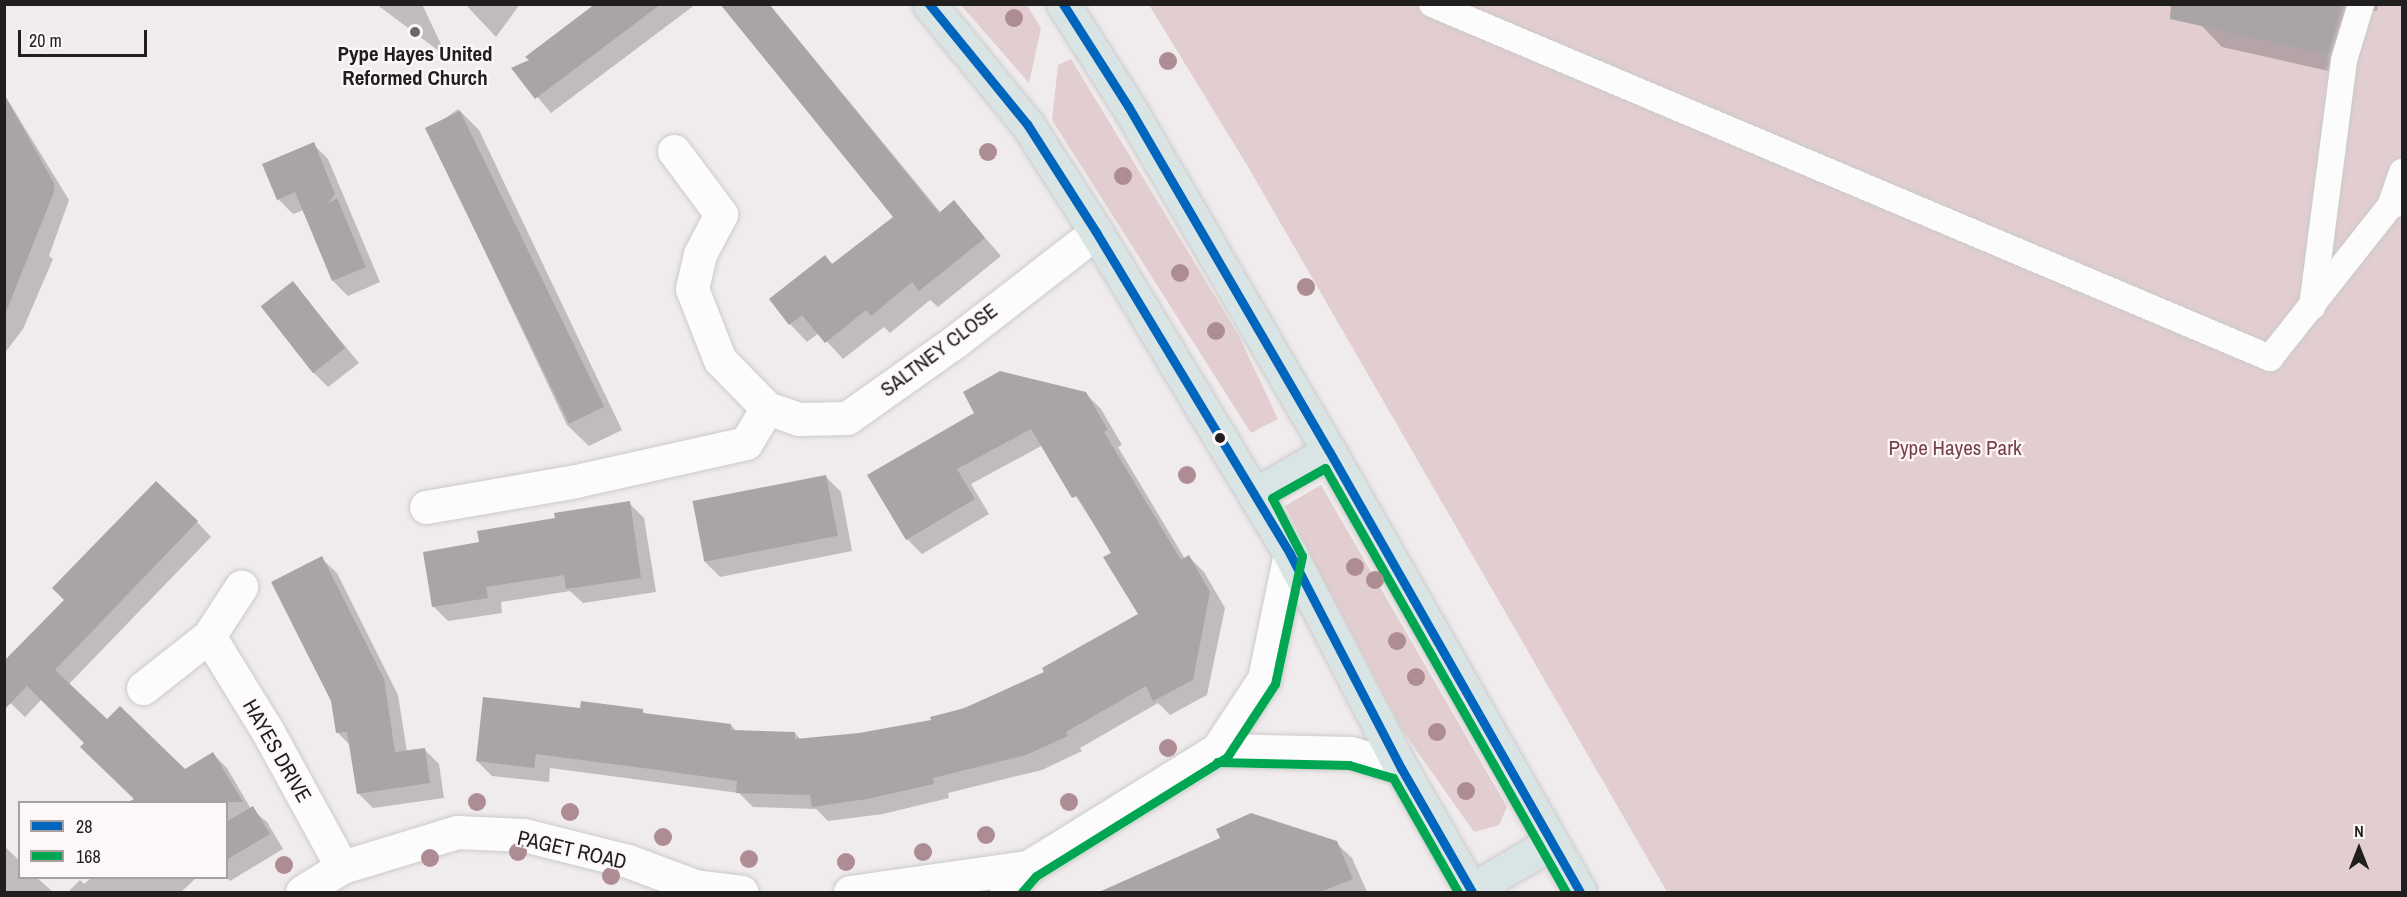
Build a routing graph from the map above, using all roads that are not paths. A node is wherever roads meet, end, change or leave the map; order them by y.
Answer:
1 (929, 4) edge
2 (1063, 4) edge
3 (1432, 4) edge
4 (2361, 4) edge
5 (674, 151) dead end
6 (2403, 172) edge
7 (2396, 204) edge
8 (1096, 232) junction
9 (2312, 307) junction
10 (767, 408) junction
11 (1329, 451) junction
12 (1256, 494) junction
13 (426, 507) dead end
14 (1290, 554) junction
15 (241, 587) dead end
16 (209, 636) junction
17 (143, 688) dead end
18 (1217, 750) junction
19 (1401, 768) junction
20 (1551, 843) junction
21 (342, 867) junction
22 (1029, 867) junction
23 (697, 889) edge
24 (1471, 891) edge
25 (302, 892) edge
26 (742, 892) edge
27 (850, 892) edge
28 (1006, 892) edge
29 (1580, 892) edge

1 - 8 highway
2 - 11 highway
3 - 9 lane
4 - 9 lane
5 - 10 street, SALTNEY CLOSE
6 - 7 lane
7 - 9 lane
8 - 10 street, SALTNEY CLOSE
8 - 12 highway
10 - 13 street
11 - 12 highway
11 - 20 highway
12 - 14 highway
14 - 18 street
14 - 19 highway
15 - 16 street
16 - 17 street
16 - 21 street, HAYES DRIVE
18 - 19 street
18 - 22 street
19 - 24 highway
20 - 24 highway
20 - 29 highway
21 - 23 street, PAGET ROAD
21 - 25 street, PAGET ROAD
22 - 27 street
22 - 28 street
23 - 26 street, PAGET ROAD

